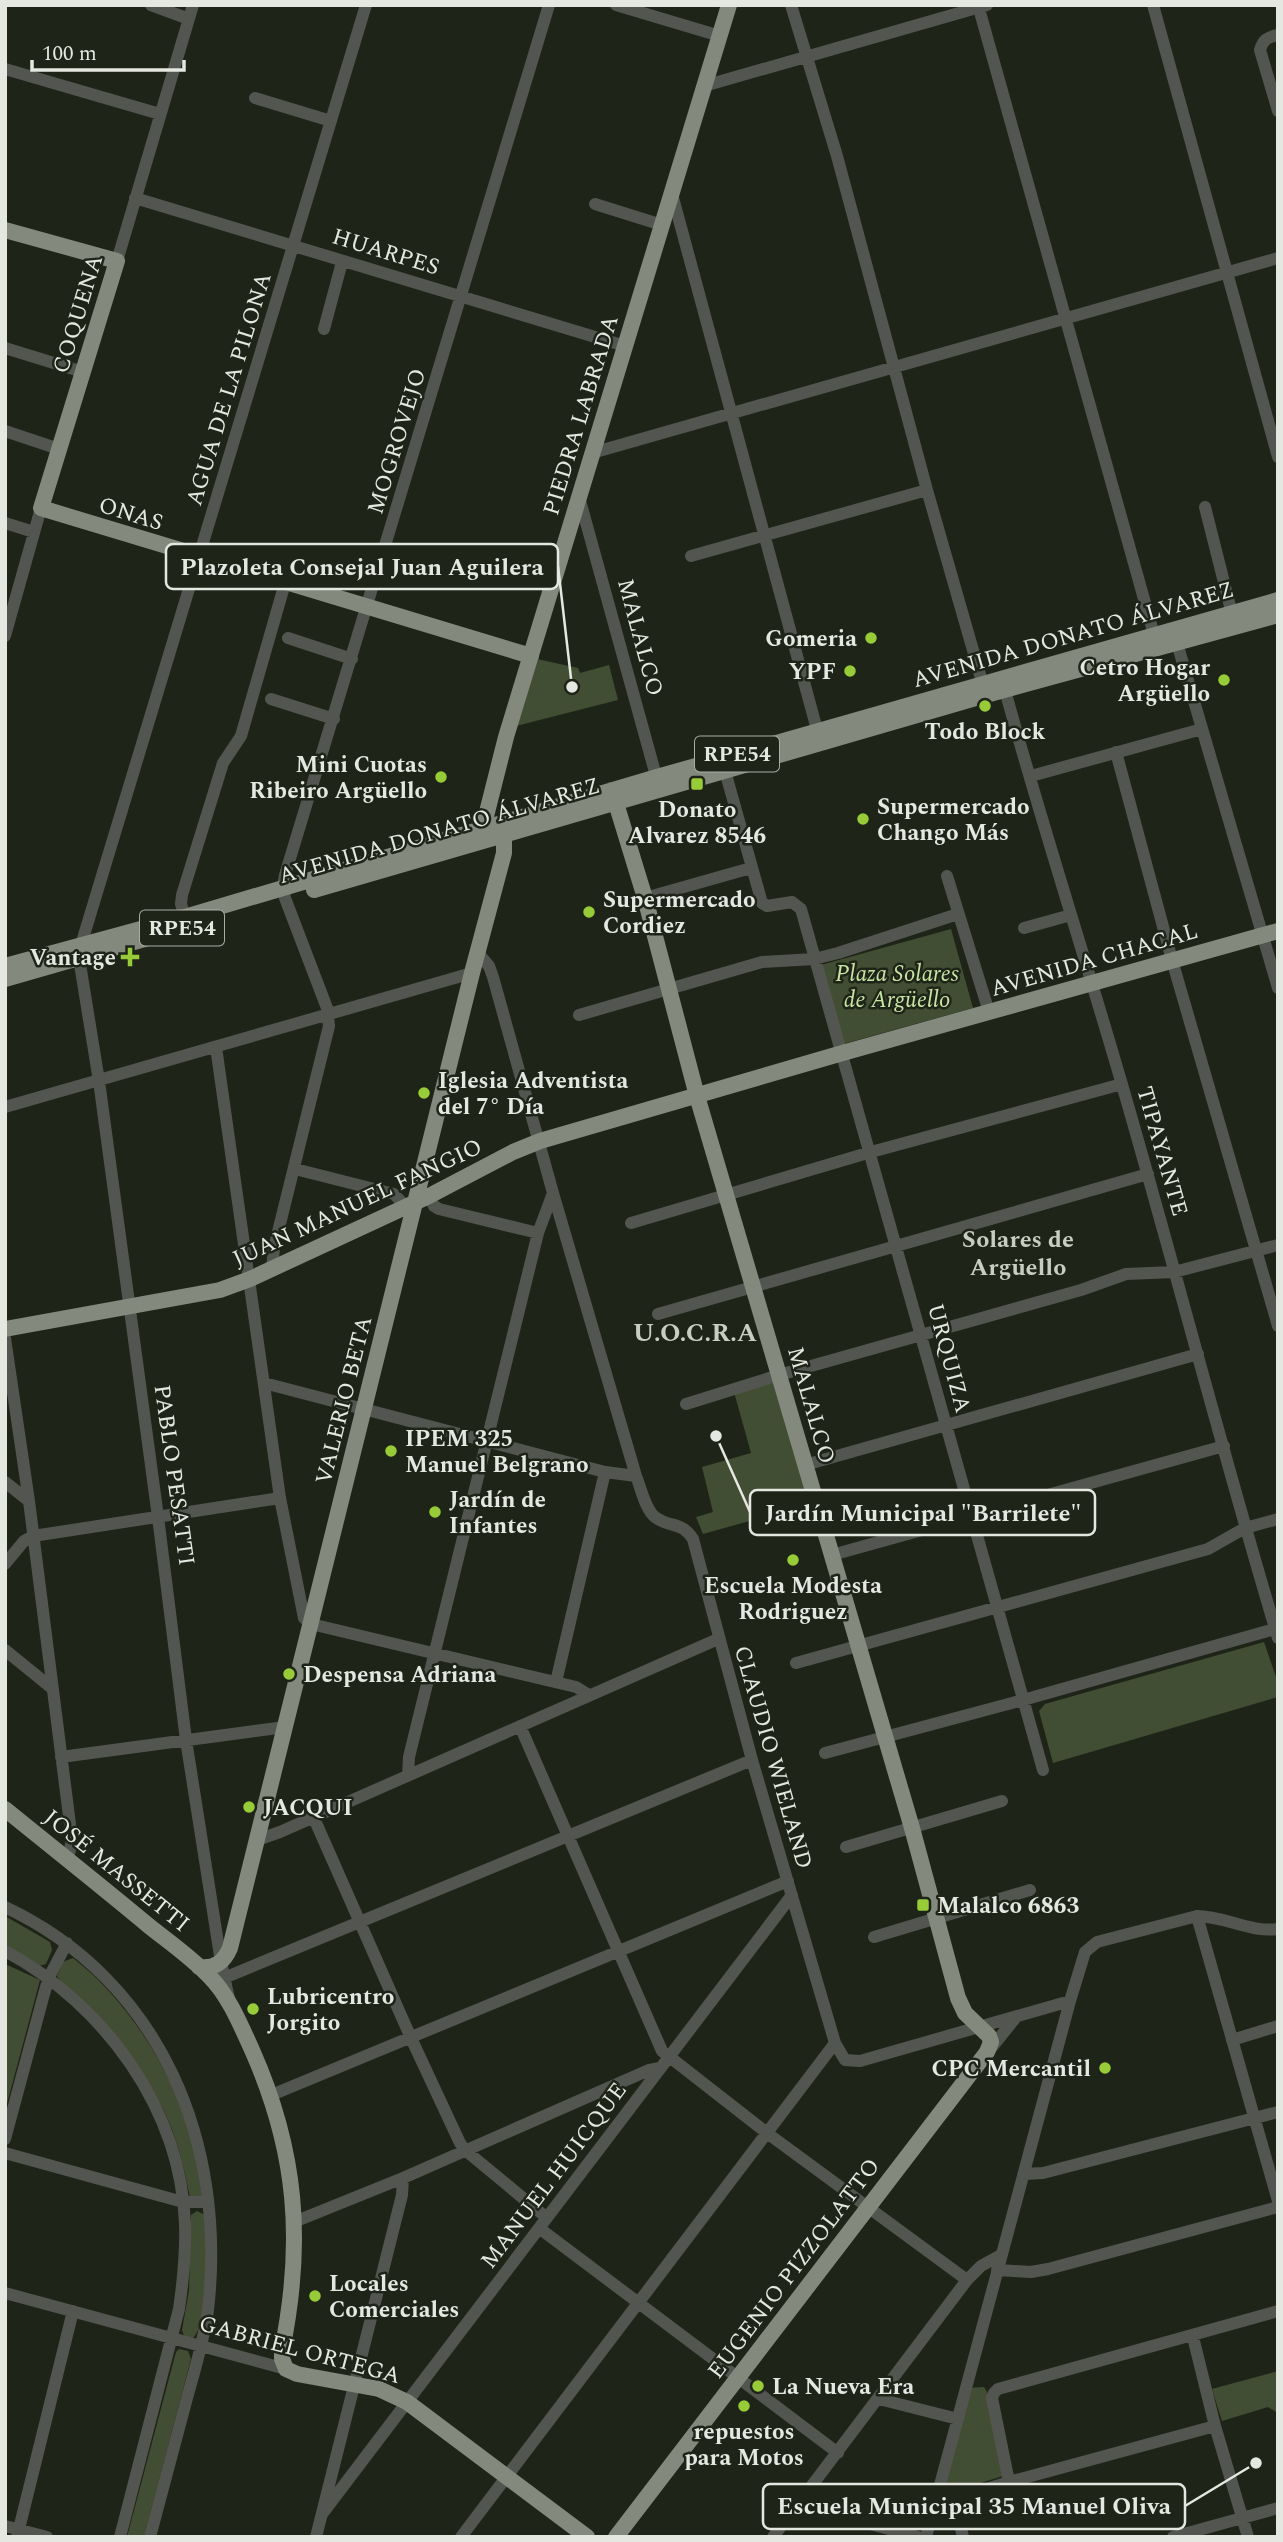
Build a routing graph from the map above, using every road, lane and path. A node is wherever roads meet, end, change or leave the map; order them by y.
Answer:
1 (152, 5) edge
2 (193, 5) edge
3 (366, 5) edge
4 (549, 5) edge
5 (616, 5) edge
6 (729, 5) edge
7 (791, 5) edge
8 (1153, 5) edge
9 (981, 6) edge
10 (189, 19) junction
11 (1278, 34) edge
12 (720, 36) junction
13 (807, 57) junction
14 (5, 69) edge
15 (704, 86) junction
16 (255, 98) dead end
17 (1278, 111) edge
18 (160, 114) junction
19 (331, 121) junction
20 (672, 194) junction
21 (135, 198) junction
22 (595, 204) dead end
23 (662, 225) junction
24 (5, 230) edge
25 (293, 247) junction
26 (1278, 258) edge
27 (117, 261) junction
28 (342, 262) junction
29 (1227, 272) junction
30 (461, 297) junction
31 (1066, 318) junction
32 (324, 329) dead end
33 (625, 346) junction
34 (5, 348) edge
35 (894, 367) junction
36 (83, 372) junction
37 (731, 414) junction
38 (5, 431) edge
39 (59, 449) junction
40 (593, 453) junction
41 (1278, 457) edge
42 (927, 490) junction
43 (579, 497) junction
44 (1205, 507) dead end
45 (41, 508) junction
46 (5, 523) edge
47 (34, 532) junction
48 (764, 536) junction
49 (691, 556) dead end
50 (199, 558) junction
51 (285, 583) junction
52 (1278, 600) edge
53 (368, 608) junction
54 (1232, 614) junction
55 (1278, 615) edge
56 (5, 636) edge
57 (288, 638) dead end
58 (1156, 641) junction
59 (1177, 643) junction
60 (531, 656) junction
61 (352, 659) junction
62 (1003, 684) junction
63 (984, 689) junction
64 (271, 699) dead end
65 (334, 719) junction
66 (1202, 729) junction
67 (818, 737) junction
68 (1116, 752) junction
69 (724, 771) junction
70 (1031, 776) junction
71 (658, 783) junction
72 (614, 796) junction
73 (494, 831) junction
74 (751, 868) junction
75 (947, 876) dead end
76 (284, 893) junction
77 (645, 898) junction
78 (958, 914) junction
79 (1071, 915) junction
80 (186, 917) junction
81 (1024, 928) dead end
82 (1270, 933) edge
83 (80, 952) junction
84 (477, 952) junction
85 (814, 958) junction
86 (1172, 960) junction
87 (5, 966) edge
88 (471, 973) junction
89 (5, 979) edge
90 (1092, 984) junction
91 (1278, 988) edge
92 (669, 990) junction
93 (989, 1012) junction
94 (329, 1015) junction
95 (579, 1015) dead end
96 (216, 1047) junction
97 (841, 1053) junction
98 (99, 1081) junction
99 (1122, 1084) junction
100 (697, 1096) junction
101 (5, 1107) edge
102 (540, 1141) junction
103 (871, 1152) junction
104 (295, 1169) junction
105 (1148, 1174) junction
106 (553, 1193) junction
107 (726, 1195) junction
108 (417, 1201) junction
109 (631, 1223) dead end
110 (538, 1233) junction
111 (897, 1245) junction
112 (1278, 1245) edge
113 (1256, 1250) junction
114 (272, 1269) junction
115 (1174, 1272) junction
116 (250, 1279) junction
117 (753, 1287) junction
118 (129, 1307) junction
119 (658, 1314) dead end
120 (1278, 1325) edge
121 (5, 1329) edge
122 (922, 1335) junction
123 (5, 1338) edge
124 (1198, 1354) junction
125 (779, 1375) junction
126 (264, 1383) junction
127 (686, 1404) dead end
128 (364, 1410) junction
129 (946, 1426) junction
130 (486, 1442) junction
131 (1224, 1446) junction
132 (805, 1465) junction
133 (605, 1472) junction
134 (636, 1476) junction
135 (5, 1482) edge
136 (280, 1498) junction
137 (29, 1501) junction
138 (971, 1516) junction
139 (158, 1517) junction
140 (1278, 1519) edge
141 (1245, 1528) junction
142 (33, 1536) junction
143 (832, 1555) junction
144 (5, 1564) edge
145 (997, 1607) junction
146 (311, 1624) junction
147 (1276, 1633) edge
148 (718, 1639) junction
149 (857, 1647) junction
150 (5, 1650) edge
151 (434, 1653) junction
152 (796, 1663) dead end
153 (556, 1682) junction
154 (53, 1689) junction
155 (589, 1695) junction
156 (1023, 1700) junction
157 (520, 1726) junction
158 (285, 1727) junction
159 (884, 1737) junction
160 (186, 1740) junction
161 (825, 1753) dead end
162 (61, 1757) junction
163 (752, 1760) junction
164 (1042, 1770) dead end
165 (408, 1775) junction
166 (1002, 1801) dead end
167 (5, 1809) edge
168 (313, 1816) junction
169 (912, 1828) junction
170 (568, 1836) junction
171 (257, 1840) junction
172 (846, 1847) dead end
173 (68, 1859) junction
174 (788, 1881) junction
175 (1030, 1890) dead end
176 (792, 1895) junction
177 (5, 1907) edge
178 (937, 1916) junction
179 (1197, 1916) junction
180 (360, 1921) junction
181 (1278, 1928) edge
182 (874, 1937) dead end
183 (67, 1943) junction
184 (5, 1951) edge
185 (619, 1951) junction
186 (199, 1967) junction
187 (223, 1970) junction
188 (49, 1977) junction
189 (1070, 2001) junction
190 (232, 2011) junction
191 (1017, 2016) junction
192 (1278, 2026) edge
193 (978, 2028) junction
194 (411, 2038) junction
195 (1232, 2039) junction
196 (835, 2043) junction
197 (987, 2052) junction
198 (664, 2063) junction
199 (269, 2096) junction
200 (1278, 2112) edge
201 (1255, 2118) junction
202 (767, 2133) junction
203 (5, 2139) edge
204 (465, 2150) junction
205 (5, 2153) edge
206 (1024, 2174) junction
207 (403, 2178) junction
208 (1278, 2201) edge
209 (183, 2202) junction
210 (208, 2202) junction
211 (867, 2207) junction
212 (1278, 2207) edge
213 (294, 2222) junction
214 (543, 2223) junction
215 (1001, 2255) junction
216 (997, 2270) junction
217 (967, 2280) junction
218 (5, 2292) edge
219 (639, 2302) junction
220 (74, 2311) junction
221 (1278, 2311) edge
222 (1193, 2337) junction
223 (173, 2338) junction
224 (201, 2346) junction
225 (286, 2369) junction
226 (737, 2378) junction
227 (355, 2385) junction
228 (879, 2399) junction
229 (407, 2402) junction
230 (958, 2419) junction
231 (1215, 2426) junction
232 (838, 2453) junction
233 (506, 2477) junction
234 (1009, 2482) junction
235 (954, 2499) junction
236 (798, 2504) junction
237 (935, 2505) junction
238 (1278, 2508) edge
239 (322, 2514) junction
240 (1243, 2518) junction
241 (5, 2525) edge
242 (18, 2533) edge
243 (47, 2537) edge
244 (120, 2537) edge
245 (150, 2537) edge
246 (316, 2537) edge
247 (461, 2537) edge
248 (587, 2537) edge
249 (616, 2537) edge
250 (774, 2537) edge
251 (918, 2537) edge
252 (926, 2537) edge
253 (963, 2537) edge
254 (1173, 2537) edge
255 (1248, 2537) edge

1 - 10 street
2 - 10 street, COQUENA
3 - 19 street, AGUA DE LA PILONA
4 - 30 street, MOGROVEJO
5 - 12 street
6 - 12 main road, PIEDRA LABRADA
7 - 13 street
8 - 29 street
9 - 13 street
9 - 31 street
10 - 18 street, COQUENA
11 - 17 street
12 - 15 main road, PIEDRA LABRADA
13 - 15 street
13 - 35 street
14 - 18 street
15 - 20 main road, PIEDRA LABRADA
16 - 19 street
18 - 21 street, COQUENA
19 - 25 street, AGUA DE LA PILONA
20 - 23 main road, PIEDRA LABRADA
20 - 37 street
21 - 25 street, HUARPES
21 - 27 street, COQUENA
22 - 23 street
23 - 33 main road, PIEDRA LABRADA
24 - 27 main road
25 - 28 street, HUARPES
25 - 50 street, AGUA DE LA PILONA
26 - 29 street
27 - 36 main road, COQUENA
28 - 30 street, HUARPES
28 - 32 street
29 - 31 street
29 - 41 street
30 - 33 street, HUARPES
30 - 53 street, MOGROVEJO
31 - 35 street
31 - 58 street
33 - 40 main road, PIEDRA LABRADA
34 - 36 street
35 - 37 street
35 - 42 street
36 - 39 main road, COQUENA
37 - 40 street
37 - 48 street
38 - 39 street
39 - 45 main road, COQUENA
40 - 43 main road, PIEDRA LABRADA
42 - 48 street
42 - 63 street
43 - 60 main road, PIEDRA LABRADA
43 - 71 street, MALALCO
44 - 54 street
45 - 47 street, COQUENA
45 - 50 main road, ONAS
46 - 47 street
47 - 56 street, COQUENA
48 - 49 street
48 - 67 street
50 - 51 main road, ONAS
50 - 83 street, AGUA DE LA PILONA
51 - 53 main road, ONAS
51 - 80 street
52 - 54 main road, AVENIDA DONATO ÁLVAREZ / RPE54
53 - 60 main road, ONAS
53 - 61 street, MOGROVEJO
54 - 58 main road, AVENIDA DONATO ÁLVAREZ / RPE54
55 - 59 main road, AVENIDA DONATO ÁLVAREZ / RPE54
57 - 61 street
58 - 59 main road, AVENIDA DONATO ÁLVAREZ / RPE54
58 - 62 main road, AVENIDA DONATO ÁLVAREZ / RPE54
59 - 66 street
60 - 73 main road, PIEDRA LABRADA
61 - 65 street, MOGROVEJO
62 - 63 main road, AVENIDA DONATO ÁLVAREZ / RPE54
62 - 70 street, TIPAYANTE
63 - 67 main road, AVENIDA DONATO ÁLVAREZ / RPE54
64 - 65 street
65 - 76 street, MOGROVEJO
66 - 68 street
66 - 82 street
67 - 69 main road, AVENIDA DONATO ÁLVAREZ / RPE54
67 - 71 main road, AVENIDA DONATO ÁLVAREZ / RPE54
68 - 70 street
68 - 86 street
69 - 71 main road, AVENIDA DONATO ÁLVAREZ / RPE54
69 - 74 street
70 - 79 street, TIPAYANTE
71 - 72 main road, AVENIDA DONATO ÁLVAREZ / RPE54
72 - 73 main road, AVENIDA DONATO ÁLVAREZ / RPE54
72 - 77 main road, MALALCO
73 - 76 main road, AVENIDA DONATO ÁLVAREZ / RPE54
73 - 84 main road, VALERIO BETA
74 - 77 street
74 - 85 street, URQUIZA
75 - 78 street
76 - 80 main road, AVENIDA DONATO ÁLVAREZ / RPE54
76 - 83 main road, AVENIDA DONATO ÁLVAREZ / RPE54
76 - 94 street
77 - 92 main road, MALALCO
78 - 85 street
78 - 93 street
79 - 81 street
79 - 90 street, TIPAYANTE
80 - 83 main road, AVENIDA DONATO ÁLVAREZ / RPE54
82 - 86 main road, AVENIDA CHACAL
82 - 91 street
83 - 87 main road, AVENIDA DONATO ÁLVAREZ / RPE54
83 - 89 main road, AVENIDA DONATO ÁLVAREZ / RPE54
83 - 98 street, PABLO PESATTI
84 - 88 main road, VALERIO BETA
84 - 102 street, CLAUDIO WIELAND
85 - 92 street
85 - 97 street, URQUIZA
86 - 90 main road, AVENIDA CHACAL
86 - 113 street
88 - 94 street
88 - 108 main road, VALERIO BETA
90 - 93 main road, AVENIDA CHACAL
90 - 99 street, TIPAYANTE
92 - 95 street
92 - 100 main road, MALALCO
93 - 97 main road, AVENIDA CHACAL
94 - 96 street
94 - 104 street
96 - 98 street
96 - 116 street
97 - 100 main road, JUAN MANUEL FANGIO
97 - 103 street, URQUIZA
98 - 101 street
98 - 118 street, PABLO PESATTI
99 - 103 street
99 - 105 street, TIPAYANTE
100 - 102 main road, JUAN MANUEL FANGIO
100 - 107 main road, MALALCO
102 - 106 street, CLAUDIO WIELAND
102 - 108 main road, JUAN MANUEL FANGIO
103 - 107 street
103 - 111 street, URQUIZA
104 - 108 street
104 - 114 street
105 - 111 street
105 - 115 street, TIPAYANTE
106 - 110 street
106 - 134 street, CLAUDIO WIELAND
107 - 109 street
107 - 117 main road, MALALCO
108 - 110 street
108 - 114 main road, JUAN MANUEL FANGIO
108 - 128 main road, VALERIO BETA
110 - 130 street
111 - 117 street
111 - 122 street, URQUIZA
112 - 113 street
113 - 115 street
113 - 120 street
114 - 116 main road, JUAN MANUEL FANGIO
115 - 122 street
115 - 124 street, TIPAYANTE
116 - 118 main road, JUAN MANUEL FANGIO
116 - 126 street
117 - 119 street
117 - 125 main road, MALALCO
118 - 121 main road, JUAN MANUEL FANGIO
118 - 139 street, PABLO PESATTI
122 - 125 street
122 - 129 street, URQUIZA
123 - 137 street
124 - 129 street
124 - 131 street, TIPAYANTE
125 - 127 street
125 - 132 main road, MALALCO
126 - 128 street
126 - 136 street
128 - 130 street
128 - 146 main road, VALERIO BETA
129 - 132 street
129 - 138 street, URQUIZA
130 - 133 street
130 - 151 street
131 - 138 street
131 - 141 street, TIPAYANTE
132 - 143 main road, MALALCO
133 - 134 street
133 - 153 street
134 - 148 street, CLAUDIO WIELAND
135 - 137 street
136 - 139 street
136 - 146 street
137 - 142 street
138 - 143 street
138 - 145 street, URQUIZA
139 - 142 street
139 - 160 street, PABLO PESATTI
140 - 141 street
141 - 145 street
141 - 147 street, TIPAYANTE
142 - 144 street
142 - 154 street
143 - 149 main road, MALALCO
145 - 149 street
145 - 156 street, URQUIZA
146 - 151 street
146 - 158 main road, VALERIO BETA
147 - 156 street
148 - 155 street
148 - 163 street, CLAUDIO WIELAND
149 - 152 street
149 - 159 main road, MALALCO
150 - 154 street
151 - 153 street
151 - 165 street
153 - 155 street
154 - 162 street
155 - 157 street
156 - 159 street
156 - 164 street, URQUIZA
157 - 165 street
157 - 170 street
158 - 160 street
158 - 171 main road, VALERIO BETA
159 - 161 street
159 - 169 main road, MALALCO
160 - 162 street
160 - 187 street, PABLO PESATTI
162 - 173 street
163 - 170 street
163 - 174 street, CLAUDIO WIELAND
165 - 168 street
166 - 169 street
167 - 173 main road, JOSÉ MASSETTI
168 - 171 street
168 - 180 street
169 - 172 street
169 - 178 main road, MALALCO
170 - 180 street
170 - 185 street
171 - 187 main road, VALERIO BETA
173 - 186 main road, JOSÉ MASSETTI
174 - 176 street, CLAUDIO WIELAND
174 - 185 street
175 - 178 street
176 - 196 street, CLAUDIO WIELAND
176 - 198 street, MANUEL HUICQUE
177 - 183 street
178 - 182 street
178 - 193 main road, MALALCO
179 - 181 street
179 - 189 street
179 - 195 street
180 - 187 street
180 - 194 street
183 - 188 street
183 - 210 street
184 - 188 street
185 - 194 street
185 - 198 street
186 - 187 main road
186 - 190 main road, PABLO PESATTI
187 - 190 street, PABLO PESATTI
188 - 203 street
188 - 209 street
189 - 191 street
189 - 206 street
190 - 199 main road, PABLO PESATTI
191 - 193 street
191 - 197 street
192 - 195 street
193 - 196 street
193 - 197 main road
194 - 199 street
194 - 204 street
195 - 201 street
196 - 202 street
197 - 211 main road, EUGENIO PIZZOLATTO
198 - 202 street
198 - 204 street
198 - 214 street, MANUEL HUICQUE
199 - 213 main road, PABLO PESATTI
200 - 201 street
201 - 206 street
201 - 208 street
202 - 211 street
202 - 219 street
204 - 207 street
204 - 214 street
205 - 209 street
206 - 215 street
207 - 213 street
207 - 227 street
209 - 210 street
209 - 223 street
210 - 224 street
211 - 217 street
211 - 226 main road, EUGENIO PIZZOLATTO
212 - 216 street
213 - 225 main road, PABLO PESATTI
214 - 219 street
214 - 229 street, MANUEL HUICQUE
215 - 216 street
215 - 217 street
216 - 230 street
217 - 228 street
218 - 220 street, GABRIEL ORTEGA
219 - 226 street
219 - 233 street
220 - 223 street, GABRIEL ORTEGA
220 - 242 street
221 - 222 street
222 - 231 street
222 - 234 street
223 - 224 street, GABRIEL ORTEGA
223 - 244 street
224 - 225 street, GABRIEL ORTEGA
224 - 245 street
225 - 227 main road, GABRIEL ORTEGA
226 - 232 street
226 - 249 main road, EUGENIO PIZZOLATTO
227 - 229 main road, GABRIEL ORTEGA
227 - 239 street
228 - 230 street
228 - 232 street
229 - 233 main road, GABRIEL ORTEGA
229 - 239 street, MANUEL HUICQUE
230 - 237 street
231 - 234 street
231 - 240 street
232 - 236 street
233 - 247 street
233 - 248 main road, GABRIEL ORTEGA
234 - 235 street
235 - 237 street
235 - 253 street
236 - 250 street
236 - 251 street
237 - 252 street
238 - 240 street
239 - 246 street
240 - 254 street
240 - 255 street
241 - 242 street
242 - 243 street

